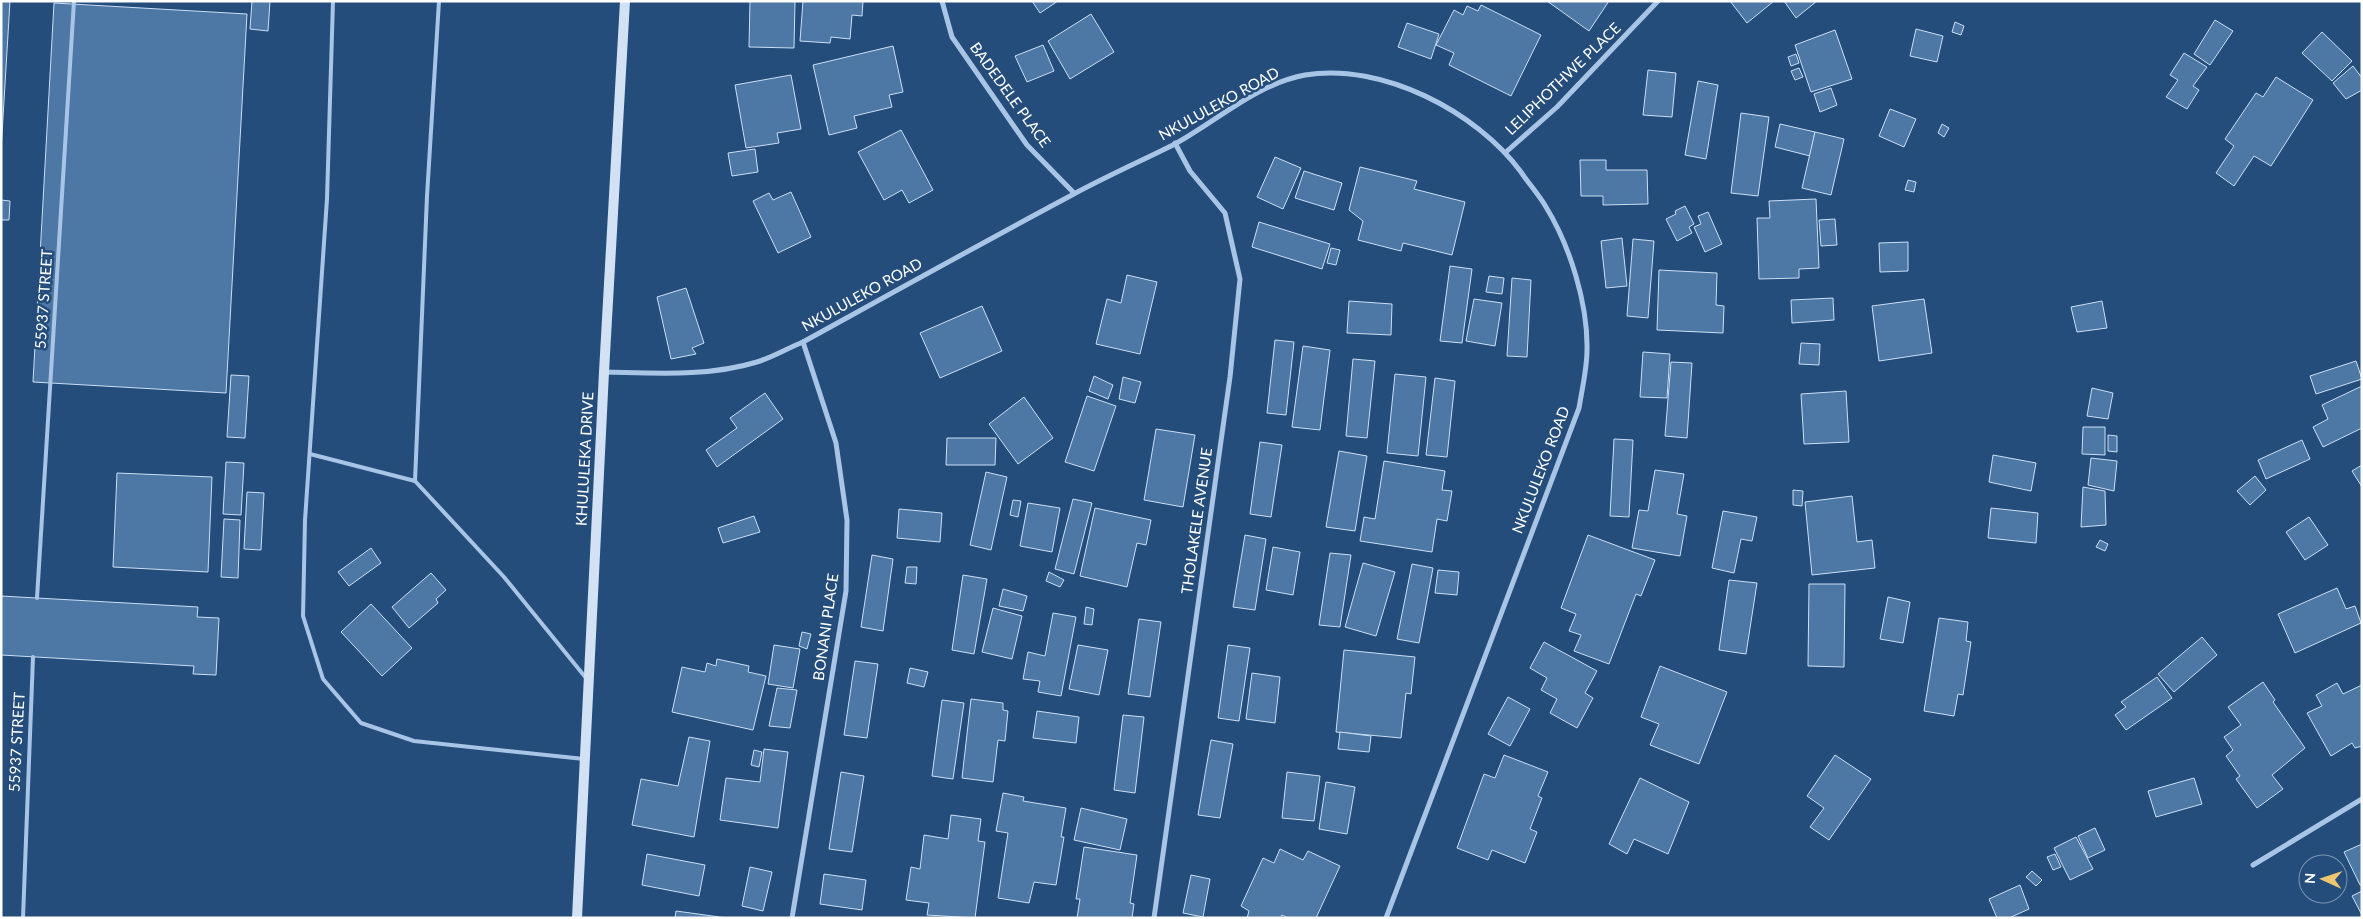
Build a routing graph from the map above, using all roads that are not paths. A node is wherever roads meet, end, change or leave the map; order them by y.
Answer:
1 (74, 1) edge
2 (333, 1) edge
3 (439, 1) edge
4 (625, 1) edge
5 (942, 1) edge
6 (1658, 1) edge
7 (1175, 144) junction
8 (1506, 152) junction
9 (1074, 193) junction
10 (803, 342) junction
11 (604, 372) junction
12 (310, 454) junction
13 (415, 481) junction
14 (37, 598) dead end
15 (33, 657) dead end
16 (589, 682) junction
17 (584, 759) junction
18 (2362, 799) edge
19 (2253, 865) dead end
20 (22, 918) edge
21 (577, 918) edge
22 (792, 918) edge
23 (1154, 918) edge
24 (1386, 918) edge

1 - 14 lane, 55937 STREET
2 - 12 lane
3 - 13 lane
4 - 11 street, KHULULEKA DRIVE
5 - 9 street, BADEDELE PLACE
6 - 8 street, LELIPHOTHWE PLACE
7 - 8 street, NKULULEKO ROAD
7 - 9 street, NKULULEKO ROAD
7 - 23 street, THOLAKELE AVENUE
8 - 24 street, NKULULEKO ROAD
9 - 10 street, NKULULEKO ROAD
10 - 11 street, NKULULEKO ROAD
10 - 22 street, BONANI PLACE
11 - 16 street, KHULULEKA DRIVE
12 - 13 lane
12 - 17 lane
13 - 16 lane
15 - 20 lane, 55937 STREET
16 - 17 street, KHULULEKA DRIVE
17 - 21 street, KHULULEKA DRIVE
18 - 19 street

